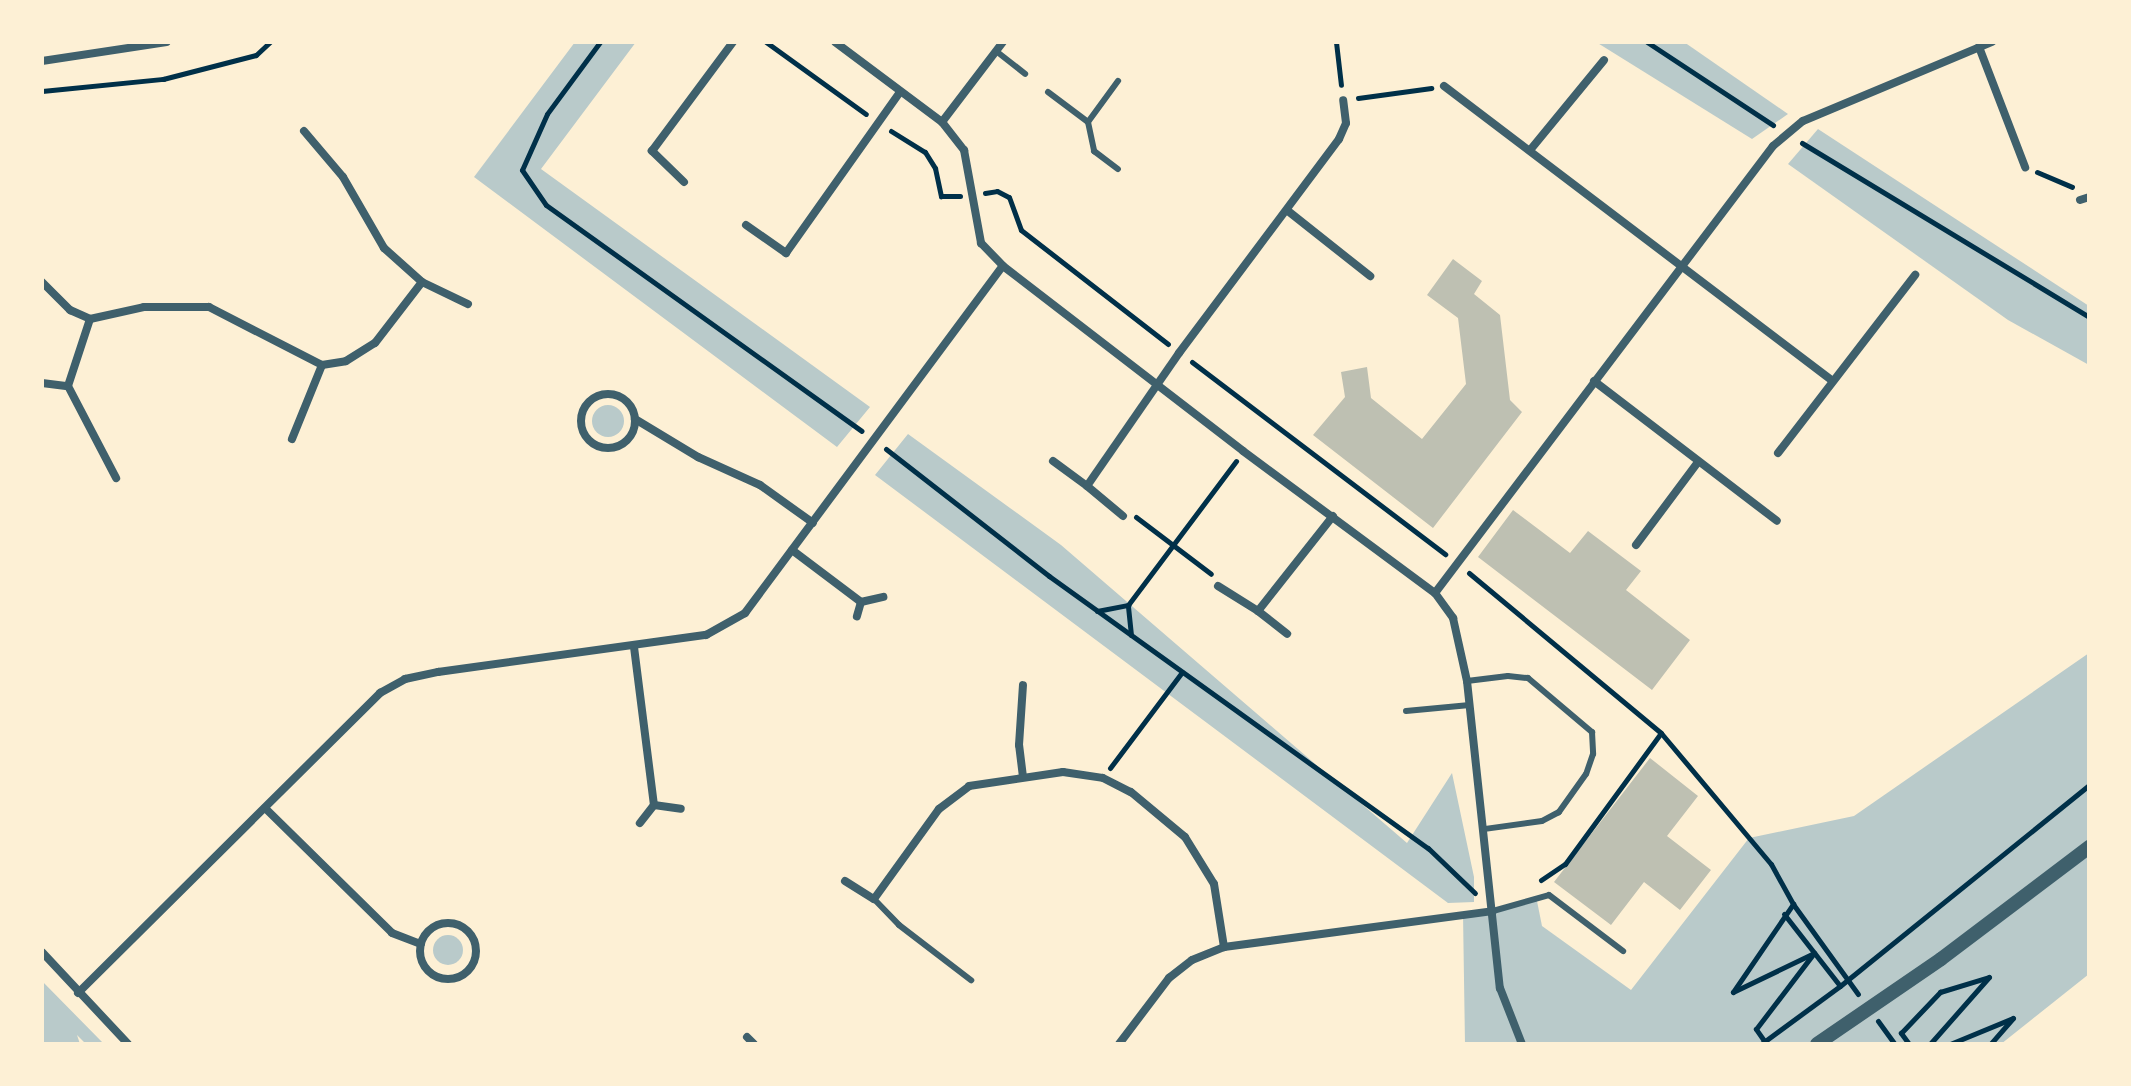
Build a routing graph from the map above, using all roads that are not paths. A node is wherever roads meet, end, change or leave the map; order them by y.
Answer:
1 (167, 42) edge
2 (733, 42) edge
3 (835, 42) edge
4 (1003, 42) edge
5 (1992, 42) edge
6 (1979, 47) junction
7 (996, 51) junction
8 (1604, 60) dead end
9 (42, 61) edge
10 (1025, 74) dead end
11 (1118, 81) dead end
12 (1444, 86) road end
13 (900, 92) junction
14 (1048, 92) dead end
15 (1343, 100) road end
16 (942, 122) junction
17 (1088, 122) junction
18 (304, 131) dead end
19 (1531, 149) junction
20 (2025, 167) road end
21 (1118, 169) dead end
22 (684, 182) dead end
23 (1288, 211) junction
24 (746, 225) dead end
25 (1003, 266) junction
26 (1684, 266) junction
27 (1915, 275) dead end
28 (1370, 276) dead end
29 (42, 282) edge
30 (422, 282) junction
31 (468, 304) dead end
32 (90, 319) junction
33 (322, 365) junction
34 (1594, 381) junction
35 (1833, 381) junction
36 (42, 383) edge
37 (1157, 385) junction
38 (68, 386) junction
39 (635, 419) junction
40 (292, 439) dead end
41 (1778, 453) dead end
42 (1053, 461) dead end
43 (1698, 462) junction
44 (116, 478) dead end
45 (1087, 486) junction
46 (1123, 516) road end
47 (1333, 516) junction
48 (1777, 521) dead end
49 (813, 523) junction
50 (1636, 545) dead end
51 (792, 550) junction
52 (1218, 586) road end
53 (1435, 593) junction
54 (883, 597) dead end
55 (861, 602) junction
56 (1258, 611) junction
57 (857, 616) dead end
58 (1287, 634) dead end
59 (634, 647) junction
60 (1467, 681) junction
61 (1023, 685) dead end
62 (1470, 705) junction
63 (1406, 711) dead end
64 (1023, 777) junction
65 (654, 805) junction
66 (265, 808) junction
67 (681, 809) dead end
68 (640, 823) dead end
69 (1484, 829) junction
70 (2089, 847) edge
71 (845, 881) dead end
72 (874, 899) junction
73 (1493, 911) junction
74 (421, 944) junction
75 (1224, 947) junction
76 (1623, 951) dead end
77 (42, 952) edge
78 (971, 980) dead end
79 (78, 993) junction
80 (128, 1044) edge
81 (1119, 1044) edge
82 (1522, 1044) edge
83 (1817, 1044) edge

1 - 9 street
2 - 22 street
3 - 13 street
4 - 7 street
5 - 6 street
6 - 20 street
6 - 26 street
7 - 10 lane
7 - 16 street
8 - 19 street
11 - 17 lane
12 - 19 street
13 - 16 street
13 - 24 street
14 - 17 lane
15 - 23 street
16 - 25 street
17 - 21 lane
18 - 30 street
19 - 26 street
23 - 28 street
23 - 37 street
25 - 37 street
25 - 49 street
26 - 34 street
26 - 35 street
27 - 35 street
29 - 32 street
30 - 31 street
30 - 33 street
32 - 33 street
32 - 38 street
33 - 40 street
34 - 43 street
34 - 53 street
35 - 41 street
36 - 38 street
37 - 45 street
37 - 47 street
38 - 44 street
39 - 39 street
39 - 49 street
42 - 45 street
43 - 48 street
43 - 50 street
45 - 46 street
47 - 53 street
47 - 56 street
49 - 51 street
51 - 55 street
51 - 59 street
52 - 56 street
53 - 60 street
54 - 55 street
55 - 57 street
56 - 58 street
59 - 65 street
59 - 66 street
60 - 62 street
60 - 69 lane
61 - 64 street
62 - 63 lane
62 - 69 street
64 - 72 street
64 - 75 street
65 - 67 street
65 - 68 street
66 - 74 street
66 - 79 street
69 - 73 street
70 - 83 street
71 - 72 street
72 - 78 lane
73 - 75 street
73 - 76 lane
73 - 82 street
74 - 74 street
75 - 81 street
77 - 79 street
79 - 80 street

